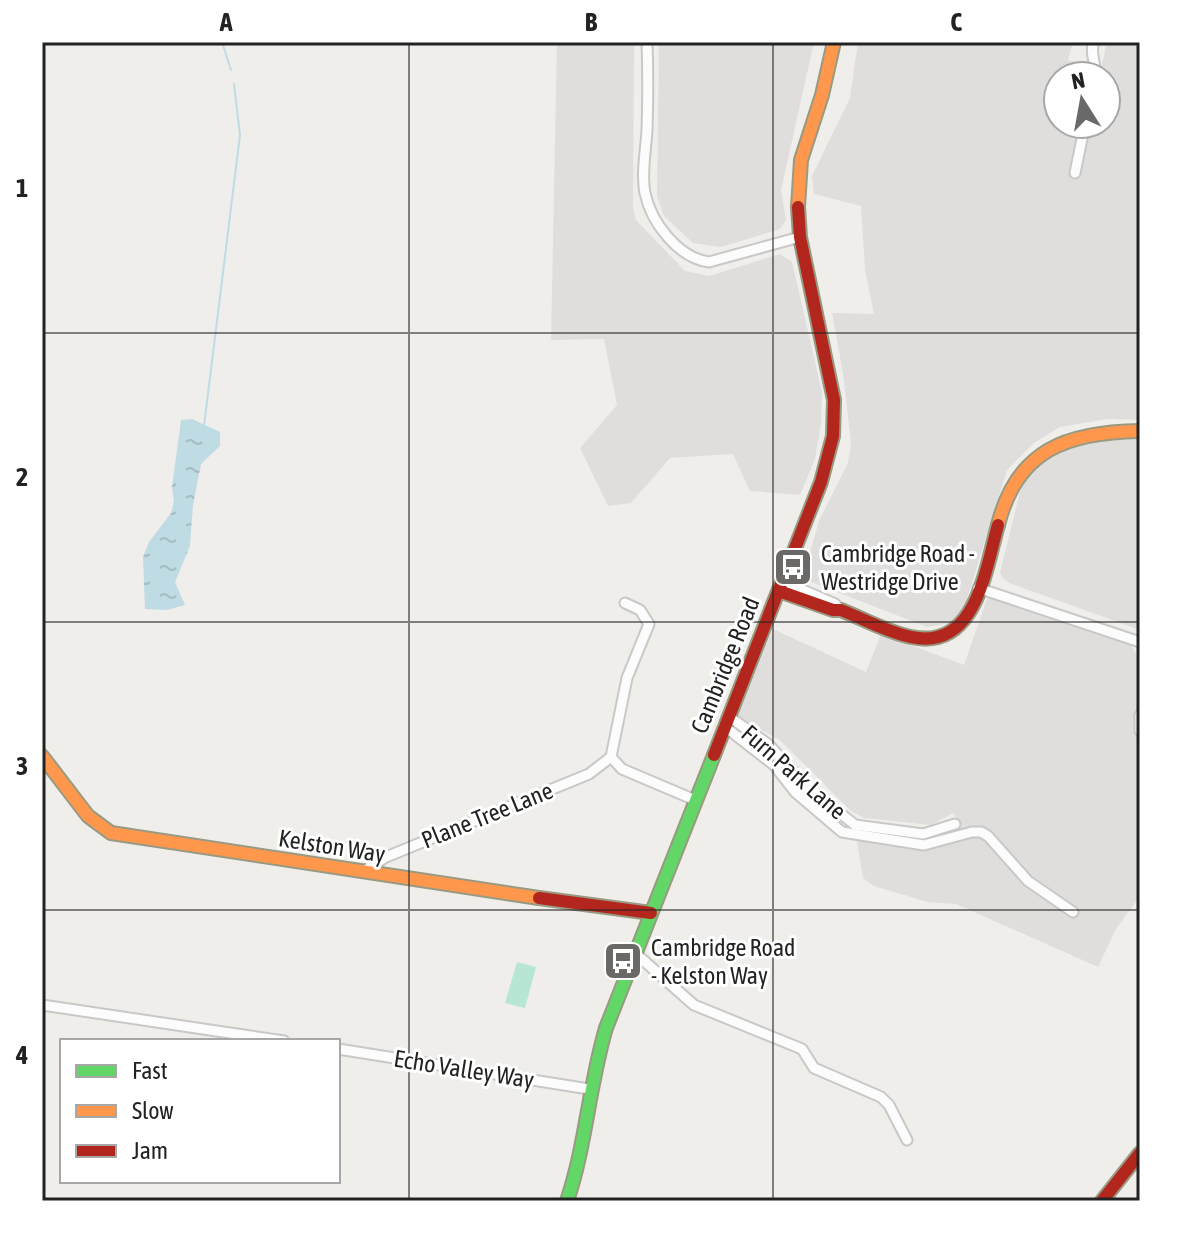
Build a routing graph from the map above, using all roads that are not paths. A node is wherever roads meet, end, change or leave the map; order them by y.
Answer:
1 (647, 42) edge
2 (834, 42) edge
3 (1082, 140) edge
4 (1075, 173) dead end
5 (800, 237) junction
6 (1140, 431) edge
7 (781, 586) junction
8 (978, 588) junction
9 (625, 603) dead end
10 (1140, 642) edge
11 (1140, 715) edge
12 (726, 721) junction
13 (1140, 731) edge
14 (42, 756) edge
15 (611, 757) junction
16 (695, 800) junction
17 (955, 824) dead end
18 (362, 872) junction
19 (1073, 912) dead end
20 (651, 913) junction
21 (635, 953) junction
22 (42, 1005) edge
23 (271, 1039) edge
24 (340, 1049) edge
25 (589, 1089) junction
26 (907, 1140) dead end
27 (1140, 1153) edge
28 (567, 1201) edge
29 (1102, 1201) edge

1 - 5 street
2 - 5 main road, Cambridge Road
3 - 4 street
5 - 7 main road, Cambridge Road
6 - 8 main road
7 - 8 main road
7 - 12 main road, Cambridge Road
8 - 10 street
9 - 15 street
11 - 13 street
12 - 16 main road, Cambridge Road
12 - 17 street, Furn Park Lane
12 - 19 street
14 - 18 main road, Kelston Way
15 - 16 street
15 - 18 street, Plane Tree Lane
16 - 20 main road, Cambridge Road
18 - 20 main road, Kelston Way
20 - 21 main road, Cambridge Road
21 - 25 main road, Cambridge Road
21 - 26 street
22 - 23 street
24 - 25 street, Echo Valley Way
25 - 28 main road, Cambridge Road
27 - 29 main road

